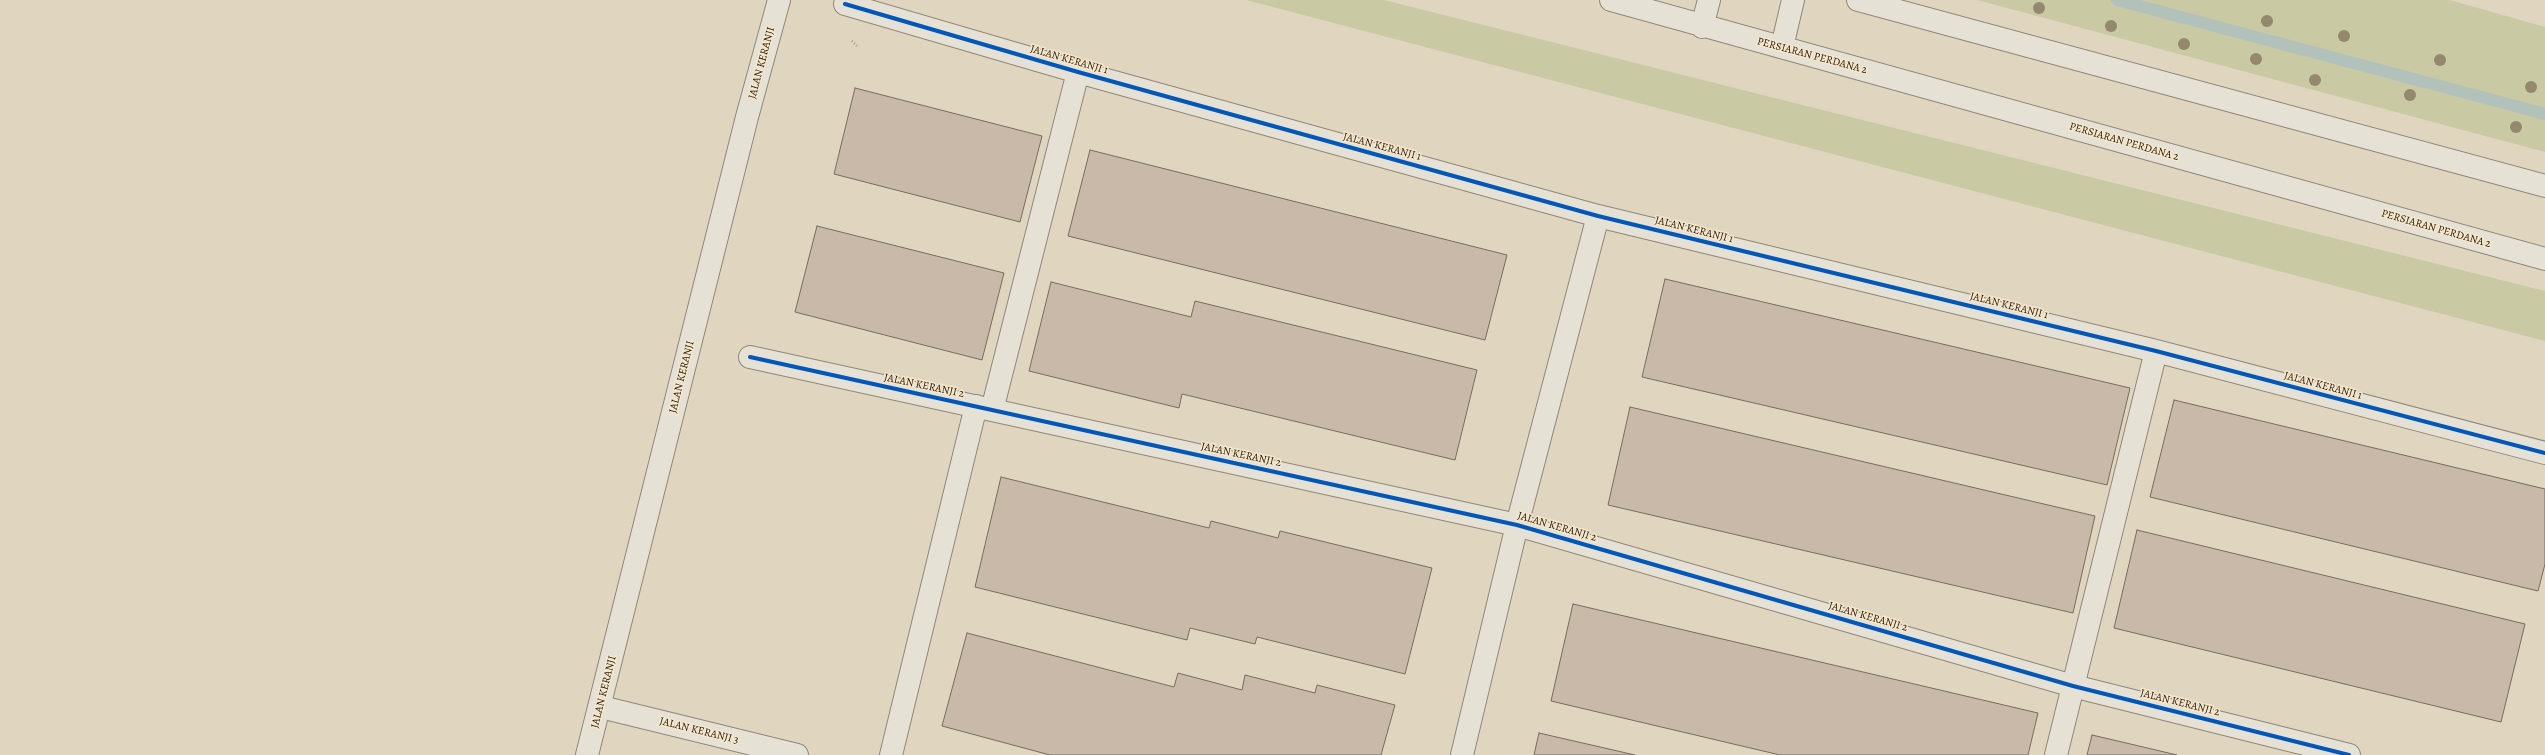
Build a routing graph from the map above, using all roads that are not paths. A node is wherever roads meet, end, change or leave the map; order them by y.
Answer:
1 (779, 0) edge
2 (1611, 0) edge
3 (1709, 0) edge
4 (1793, 0) edge
5 (1858, 0) edge
6 (1918, 0) edge
7 (844, 4) dead end
8 (1938, 22) junction
9 (1702, 27) junction
10 (1782, 47) junction
11 (1078, 72) junction
12 (2545, 186) edge
13 (1598, 216) junction
14 (2545, 259) edge
15 (2156, 351) junction
16 (750, 357) dead end
17 (984, 408) junction
18 (2545, 453) edge
19 (1517, 525) junction
20 (2073, 686) junction
21 (601, 707) junction
22 (587, 755) edge
23 (797, 755) edge
24 (891, 755) edge
25 (1462, 755) edge
26 (2056, 755) edge
27 (2349, 755) edge

1 - 21 street, JALAN KERANJI
2 - 9 street, PERSIARAN PERDANA 2
3 - 9 street
4 - 10 street
5 - 8 street
6 - 8 street
7 - 11 street, JALAN KERANJI 1
8 - 12 street
9 - 10 street, PERSIARAN PERDANA 2
10 - 14 street, PERSIARAN PERDANA 2
11 - 13 street, JALAN KERANJI 1
11 - 17 street
13 - 15 street, JALAN KERANJI 1
13 - 19 street
15 - 18 street, JALAN KERANJI 1
15 - 20 street
16 - 17 street, JALAN KERANJI 2
17 - 19 street, JALAN KERANJI 2
17 - 24 street
19 - 20 street, JALAN KERANJI 2
19 - 25 street
20 - 26 street
20 - 27 street, JALAN KERANJI 2
21 - 22 street, JALAN KERANJI
21 - 23 street, JALAN KERANJI 3

